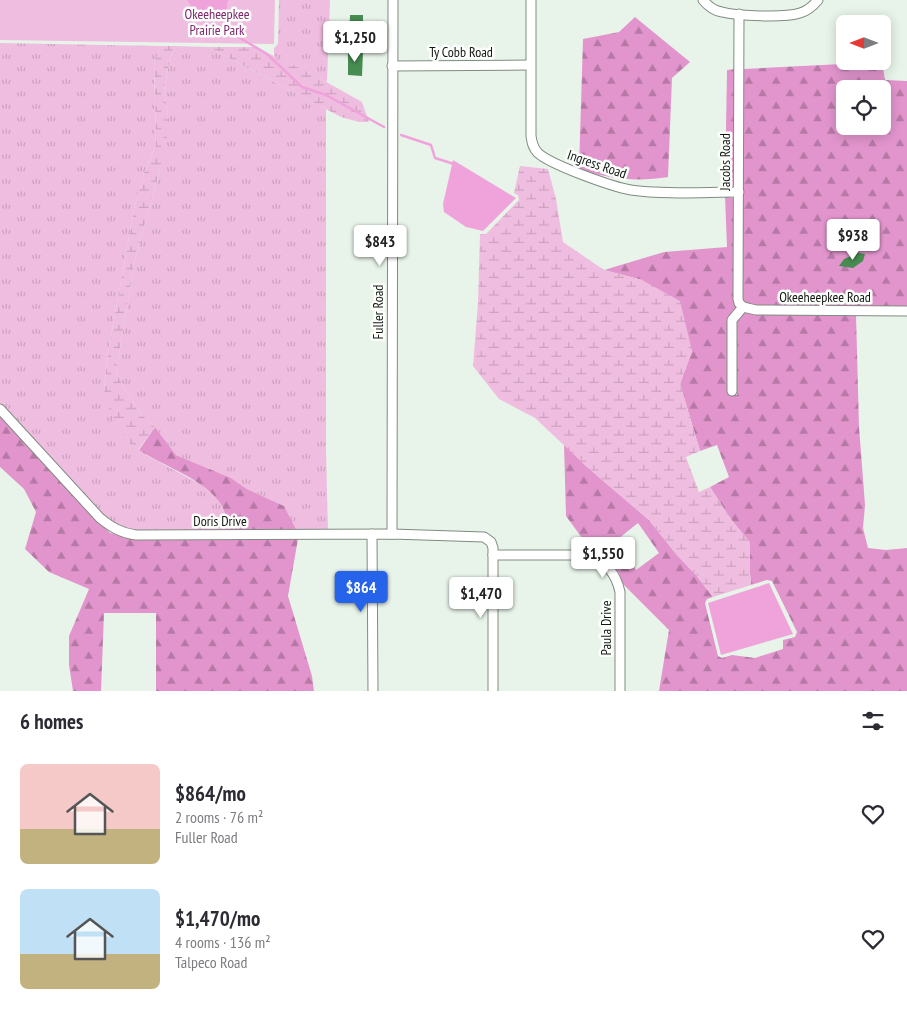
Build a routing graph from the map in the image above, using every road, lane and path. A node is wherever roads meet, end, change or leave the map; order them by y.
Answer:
1 (393, 0) edge
2 (531, 0) edge
3 (703, 0) edge
4 (816, 3) edge
5 (739, 14) junction
6 (530, 65) junction
7 (392, 66) junction
8 (739, 192) junction
9 (743, 307) junction
10 (907, 310) edge
11 (732, 391) dead end
12 (0, 409) edge
13 (372, 534) junction
14 (392, 534) junction
15 (494, 555) junction
16 (374, 691) edge
17 (493, 691) edge
18 (620, 691) edge

1 - 7 street, Fuller Road
2 - 6 street, Ingress Road
3 - 5 street
4 - 5 street
5 - 8 street, Jacobs Road
6 - 7 street, Ty Cobb Road
6 - 8 street, Ingress Road
7 - 14 street, Fuller Road
8 - 9 street, Jacobs Road
9 - 10 street, Okeeheepkee Road
9 - 11 street
12 - 13 street, Doris Drive
13 - 14 street, Doris Drive
13 - 16 street
14 - 15 street, Doris Drive
15 - 17 street
15 - 18 street, Paula Drive

